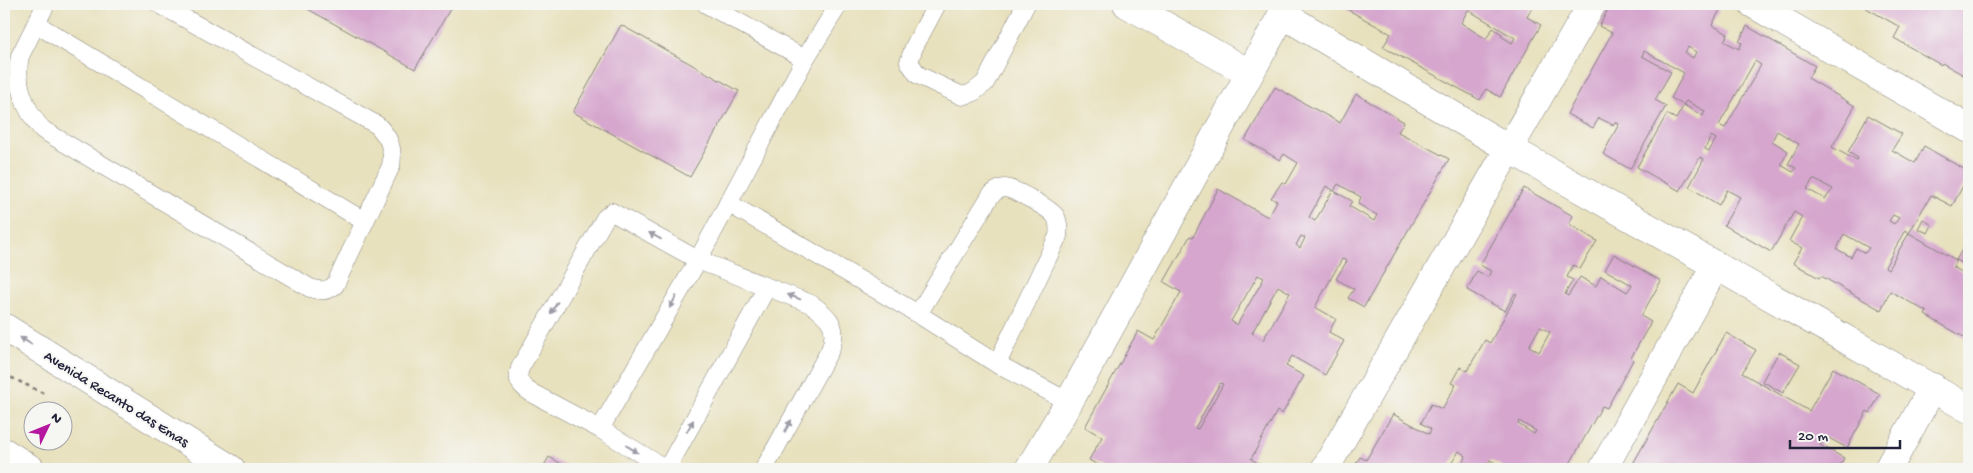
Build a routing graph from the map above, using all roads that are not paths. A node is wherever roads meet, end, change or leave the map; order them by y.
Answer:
1 (46, 4) edge
2 (159, 4) edge
3 (706, 4) edge
4 (839, 4) edge
5 (937, 4) edge
6 (1026, 4) edge
7 (1127, 4) edge
8 (1592, 4) edge
9 (1753, 4) edge
10 (1285, 9) edge
11 (36, 24) junction
12 (805, 59) junction
13 (1249, 73) junction
14 (1969, 129) edge
15 (1508, 148) junction
16 (728, 203) junction
17 (364, 221) junction
18 (698, 260) junction
19 (1716, 265) junction
20 (767, 287) junction
21 (918, 314) junction
22 (4, 328) edge
23 (997, 364) junction
24 (1933, 387) junction
25 (1069, 402) junction
26 (1969, 408) edge
27 (600, 429) junction
28 (4, 452) edge
29 (31, 469) edge
30 (231, 469) edge
31 (666, 469) edge
32 (764, 469) edge
33 (1029, 469) edge
34 (1325, 469) edge
35 (1603, 469) edge
36 (1888, 469) edge

1 - 11 lane
2 - 17 lane
3 - 12 lane
4 - 12 lane
5 - 6 lane
7 - 13 street
8 - 15 street
9 - 14 street
10 - 13 street
10 - 15 street
11 - 17 lane
11 - 17 lane
12 - 16 lane
13 - 25 street
15 - 19 street
15 - 34 street
16 - 18 lane
16 - 21 lane
18 - 20 lane
18 -> 27 lane
18 -> 27 lane
19 - 24 street
19 - 35 street
31 -> 20 lane
32 -> 20 lane
21 - 23 lane
21 - 23 lane
30 -> 22 street, Avenida Recanto das Emas
23 - 25 lane
24 - 26 street
24 - 36 street
25 - 33 street
27 -> 31 lane
28 - 29 street

